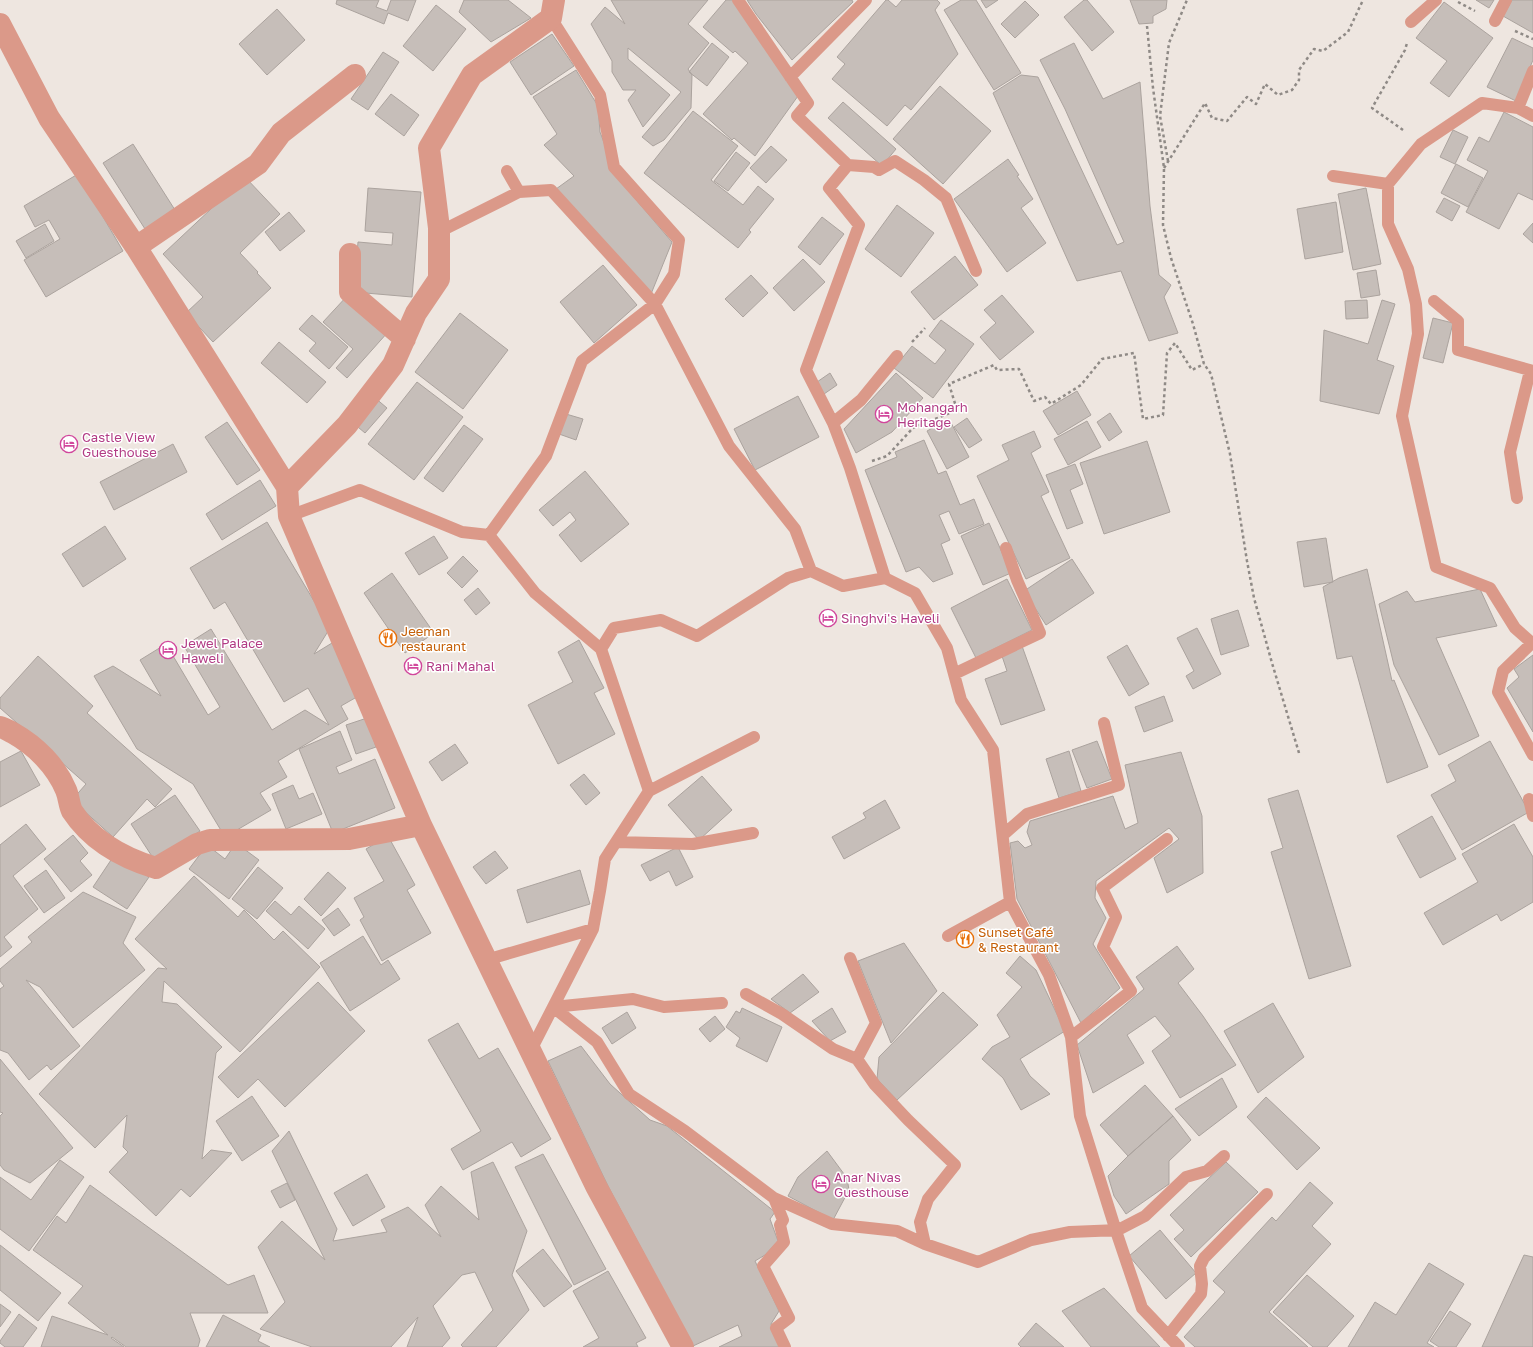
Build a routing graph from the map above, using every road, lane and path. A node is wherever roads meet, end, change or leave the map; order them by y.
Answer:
1 (738, 0) edge
2 (866, 0) edge
3 (1188, 0) edge
4 (1363, 0) edge
5 (1436, 0) edge
6 (1506, 0) edge
7 (553, 9) edge
8 (1495, 21) dead end
9 (1411, 22) joint
10 (0, 24) edge
11 (1147, 26) dead end
12 (1533, 71) edge
13 (355, 75) dead end
14 (790, 77) junction
15 (1518, 108) junction
16 (1533, 116) edge
17 (1421, 144) junction
18 (1168, 162) junction
19 (848, 165) junction
20 (1164, 168) junction
21 (507, 171) dead end
22 (1333, 176) dead end
23 (1388, 184) junction
24 (519, 192) junction
25 (439, 232) junction
26 (136, 247) junction
27 (350, 254) dead end
28 (976, 271) dead end
29 (1434, 301) dead end
30 (655, 304) junction
31 (405, 339) junction
32 (897, 356) dead end
33 (1204, 364) junction
34 (1531, 371) edge
35 (833, 422) junction
36 (850, 468) junction
37 (287, 487) junction
38 (1517, 498) dead end
39 (288, 516) junction
40 (489, 535) junction
41 (1006, 548) dead end
42 (811, 571) junction
43 (884, 578) junction
44 (1532, 644) edge
45 (601, 649) junction
46 (954, 674) junction
47 (1104, 723) dead end
48 (0, 727) edge
49 (754, 737) dead end
50 (1299, 753) dead end
51 (1533, 755) edge
52 (649, 791) junction
53 (1529, 799) dead end
54 (1533, 816) edge
55 (421, 825) junction
56 (753, 833) dead end
57 (1004, 835) junction
58 (1167, 839) dead end
59 (616, 842) junction
60 (1010, 902) junction
61 (593, 929) junction
62 (948, 936) dead end
63 (850, 958) dead end
64 (486, 960) junction
65 (746, 994) dead end
66 (722, 1003) dead end
67 (553, 1007) junction
68 (1070, 1037) junction
69 (530, 1052) junction
70 (857, 1059) junction
71 (1224, 1156) dead end
72 (1267, 1194) dead end
73 (774, 1198) junction
74 (1117, 1230) junction
75 (925, 1244) junction
76 (1168, 1336) junction
77 (683, 1347) edge
78 (785, 1347) edge
79 (1178, 1347) edge

1 - 14 lane
2 - 14 lane
3 - 18 path
4 - 18 path
5 - 9 lane
6 - 8 lane
7 - 25 street
7 - 30 lane
9 - 17 path
10 - 26 street
11 - 20 path
12 - 15 lane
13 - 26 street
14 - 19 lane
15 - 16 lane
15 - 17 lane
17 - 23 lane
18 - 20 path
19 - 28 lane
19 - 35 lane
20 - 33 path
21 - 24 lane
22 - 23 lane
23 - 44 lane
24 - 25 lane
24 - 30 lane
25 - 31 street
26 - 37 street
27 - 31 street
29 - 34 lane
30 - 40 lane
30 - 42 lane
31 - 37 street
32 - 35 lane
33 - 36 path
33 - 50 path
34 - 38 lane
35 - 36 lane
36 - 43 lane
37 - 39 street
39 - 40 lane
39 - 55 street
40 - 45 lane
41 - 46 lane
42 - 43 lane
42 - 45 lane
43 - 46 lane
44 - 51 lane
45 - 52 lane
46 - 57 lane
47 - 57 lane
48 - 55 street
49 - 52 lane
52 - 59 lane
53 - 54 lane
55 - 64 street
56 - 59 lane
57 - 60 lane
58 - 68 lane
59 - 61 lane
60 - 62 lane
60 - 68 lane
61 - 64 lane
61 - 67 lane
63 - 70 lane
64 - 69 street
65 - 70 lane
66 - 67 lane
67 - 69 lane
67 - 73 lane
68 - 74 lane
69 - 77 street
70 - 75 lane
71 - 74 lane
72 - 76 lane
73 - 75 lane
73 - 78 lane
74 - 75 lane
74 - 76 lane
76 - 79 lane

